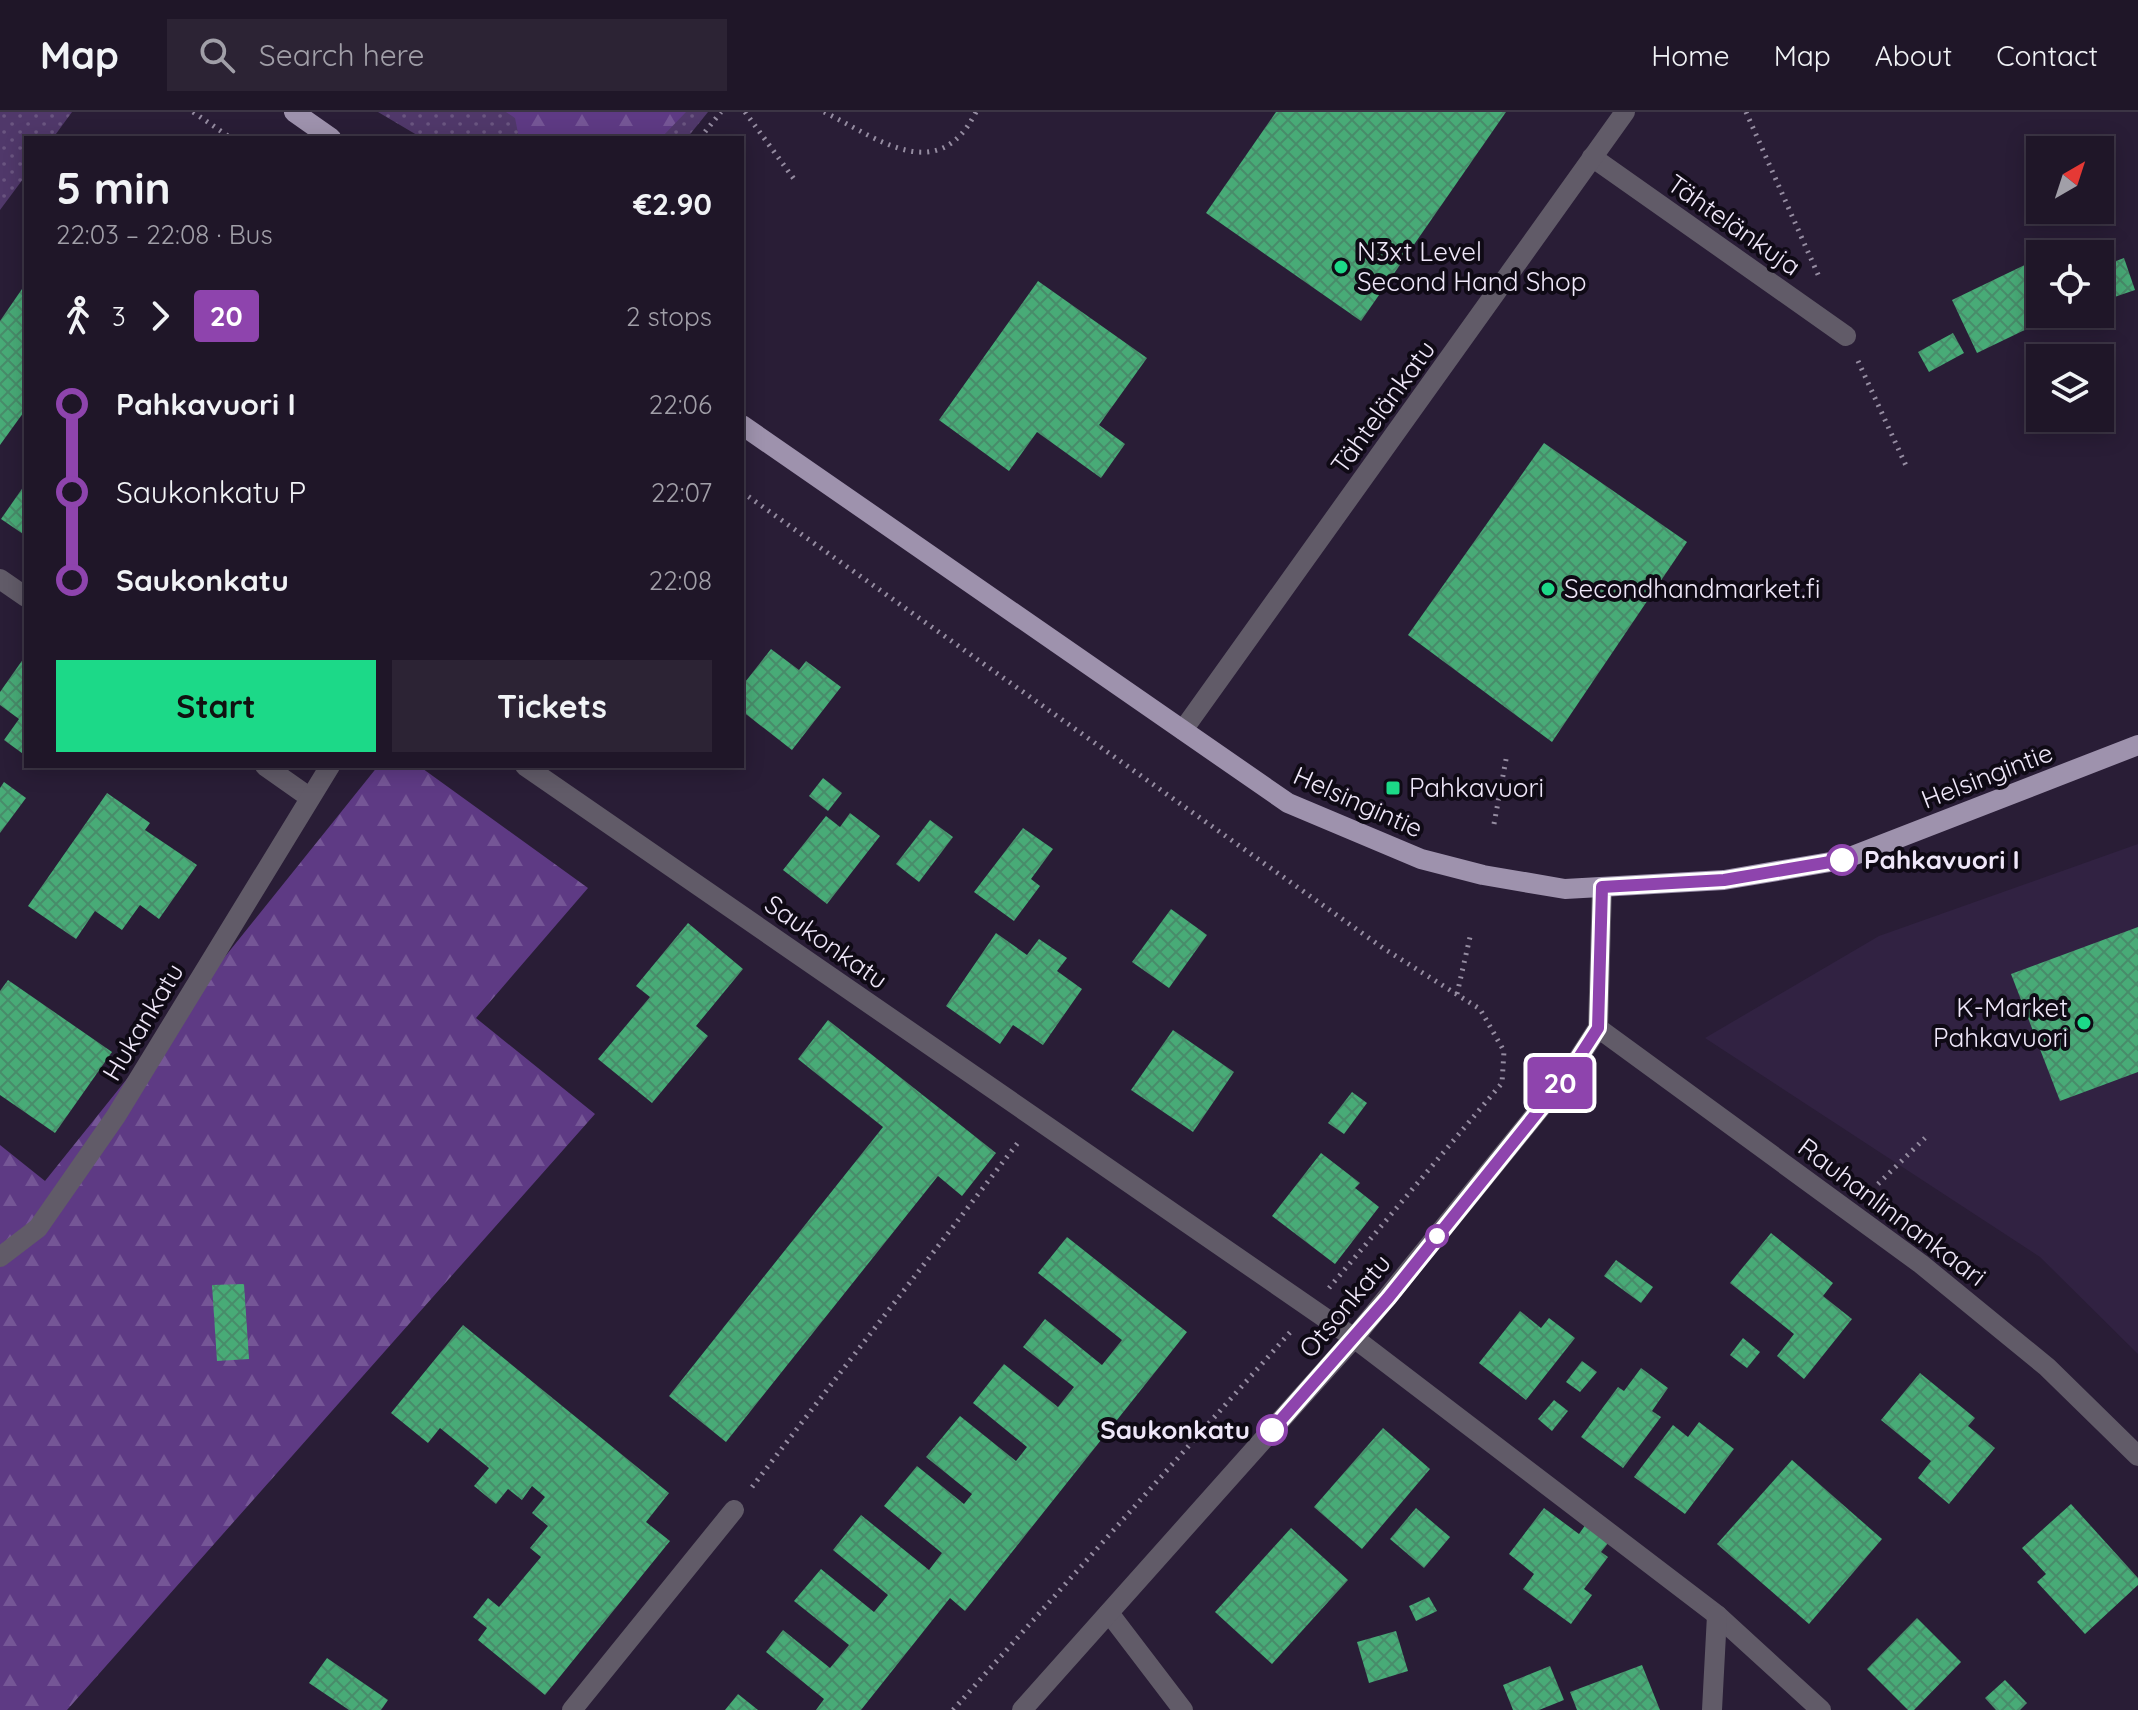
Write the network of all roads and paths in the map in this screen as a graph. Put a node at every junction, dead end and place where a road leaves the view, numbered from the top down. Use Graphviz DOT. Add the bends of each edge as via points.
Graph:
graph roads {
  1 [pos="193,112"];
  2 [pos="294,112"];
  3 [pos="721,112"];
  4 [pos="745,112"];
  5 [pos="824,112"];
  6 [pos="976,112"];
  7 [pos="1625,112"];
  8 [pos="228,136"];
  9 [pos="328,136"];
  10 [pos="702,136"];
  11 [pos="1592,157"];
  12 [pos="794,179"];
  13 [pos="1846,336"];
  14 [pos="744,426"];
  15 [pos="744,493"];
  16 [pos="0,579"];
  17 [pos="24,596"];
  18 [pos="1183,730"];
  19 [pos="2138,745"];
  20 [pos="1507,754"];
  21 [pos="268,768"];
  22 [pos="329,768"];
  23 [pos="528,768"];
  24 [pos="309,797"];
  25 [pos="1494,824"];
  26 [pos="1602,887"];
  27 [pos="1470,937"];
  28 [pos="1457,994"];
  29 [pos="1598,1028"];
  30 [pos="1036,1119"];
  31 [pos="1925,1138"];
  32 [pos="1878,1184"];
  33 [pos="0,1257"];
  34 [pos="1310,1310"];
  35 [pos="1354,1338"];
  36 [pos="2138,1456"];
  37 [pos="734,1510"];
  38 [pos="1109,1613"];
  39 [pos="1717,1615"];
  40 [pos="572,1710"];
  41 [pos="953,1710"];
  42 [pos="1022,1710"];
  43 [pos="1183,1710"];
  44 [pos="1712,1710"];
  45 [pos="1821,1710"];
  1 -- 8 [label="path"];
  2 -- 9 [label="main road"];
  3 -- 10 [label="path"];
  4 -- 12 [label="path"];
  5 -- 6 [label="path" via="898,148 921,153 941,151 957,140"];
  7 -- 11 [label="street, Tähtelänkatu"];
  11 -- 13 [label="street, Tähtelänkuja"];
  11 -- 18 [label="street, Tähtelänkatu"];
  14 -- 18 [label="main road, Helsingintie"];
  15 -- 28 [label="path" via="1383,948"];
  16 -- 17 [label="street"];
  18 -- 26 [label="main road, Helsingintie" via="1288,803 1421,859 1565,889"];
  19 -- 26 [label="main road, Helsingintie" via="1842,860 1724,880"];
  20 -- 25 [label="path"];
  21 -- 24 [label="street"];
  22 -- 24 [label="street, Hukankatu"];
  23 -- 30 [label="street, Saukonkatu"];
  24 -- 33 [label="street, Hukankatu" via="116,1116 38,1228"];
  26 -- 29 [label="street"];
  27 -- 28 [label="path"];
  28 -- 34 [label="path" via="1480,1009 1504,1051 1502,1083"];
  29 -- 35 [label="street, Otsonkatu" via="1569,1073"];
  29 -- 36 [label="street, Rauhanlinnankaari" via="1921,1264 2047,1367"];
  30 -- 34 [label="street, Saukonkatu"];
  30 -- 37 [label="path"];
  31 -- 32 [label="path"];
  34 -- 35 [label="street, Saukonkatu"];
  34 -- 41 [label="path"];
  35 -- 38 [label="street, Otsonkatu"];
  35 -- 39 [label="street, Saukonkatu"];
  37 -- 40 [label="street"];
  38 -- 42 [label="street, Otsonkatu"];
  38 -- 43 [label="street"];
  39 -- 44 [label="street"];
  39 -- 45 [label="street, Saukonkatu"];
}
